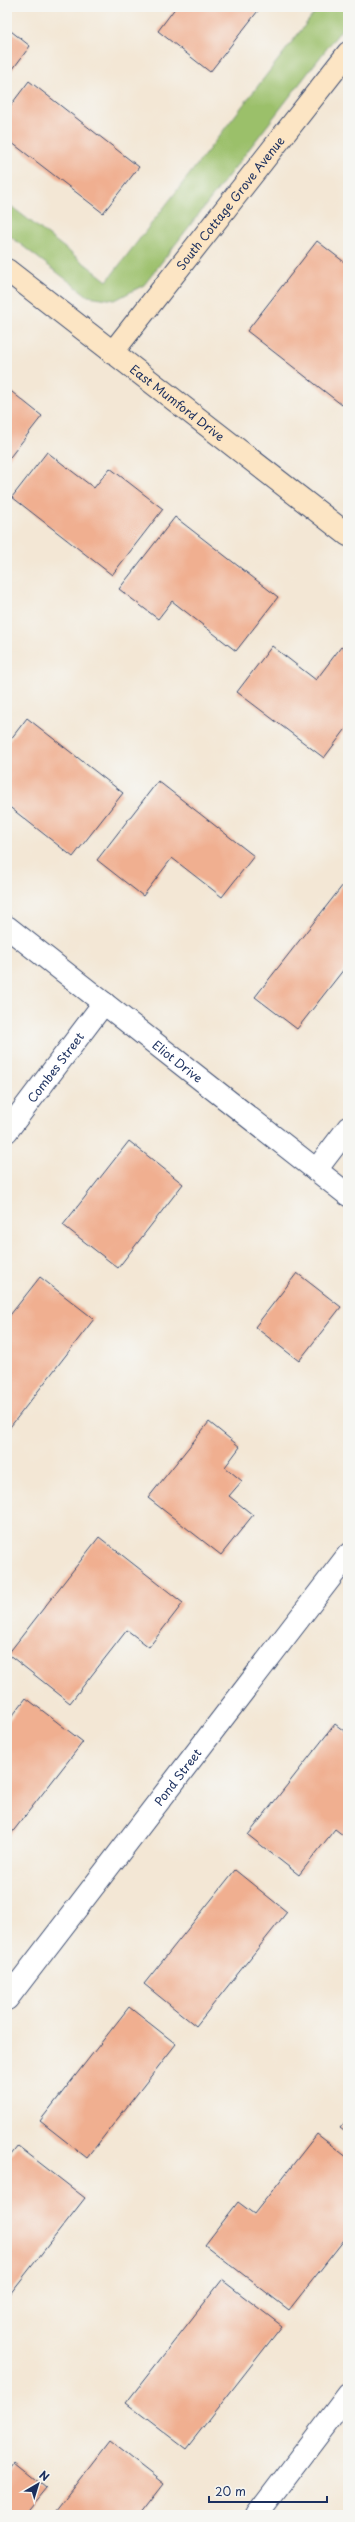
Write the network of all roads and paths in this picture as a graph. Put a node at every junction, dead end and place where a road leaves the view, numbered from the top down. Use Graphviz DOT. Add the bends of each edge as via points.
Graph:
graph roads {
  1 [pos="348,53"];
  2 [pos="7,270"];
  3 [pos="112,353"];
  4 [pos="348,535"];
  5 [pos="7,927"];
  6 [pos="104,1003"];
  7 [pos="348,1128"];
  8 [pos="7,1131"];
  9 [pos="316,1170"];
  10 [pos="348,1195"];
  11 [pos="348,1555"];
  12 [pos="7,1999"];
  13 [pos="348,2395"];
  14 [pos="257,2515"];
  1 -- 3 [label="street, South Cottage Grove Avenue"];
  2 -- 3 [label="street, East Mumford Drive"];
  3 -- 4 [label="street, East Mumford Drive"];
  5 -- 6 [label="street, Eliot Drive"];
  6 -- 8 [label="street, Combes Street"];
  6 -- 9 [label="street, Eliot Drive"];
  7 -- 9 [label="street"];
  9 -- 10 [label="street, Eliot Drive"];
  11 -- 12 [label="street, Pond Street"];
  13 -- 14 [label="street"];
}
